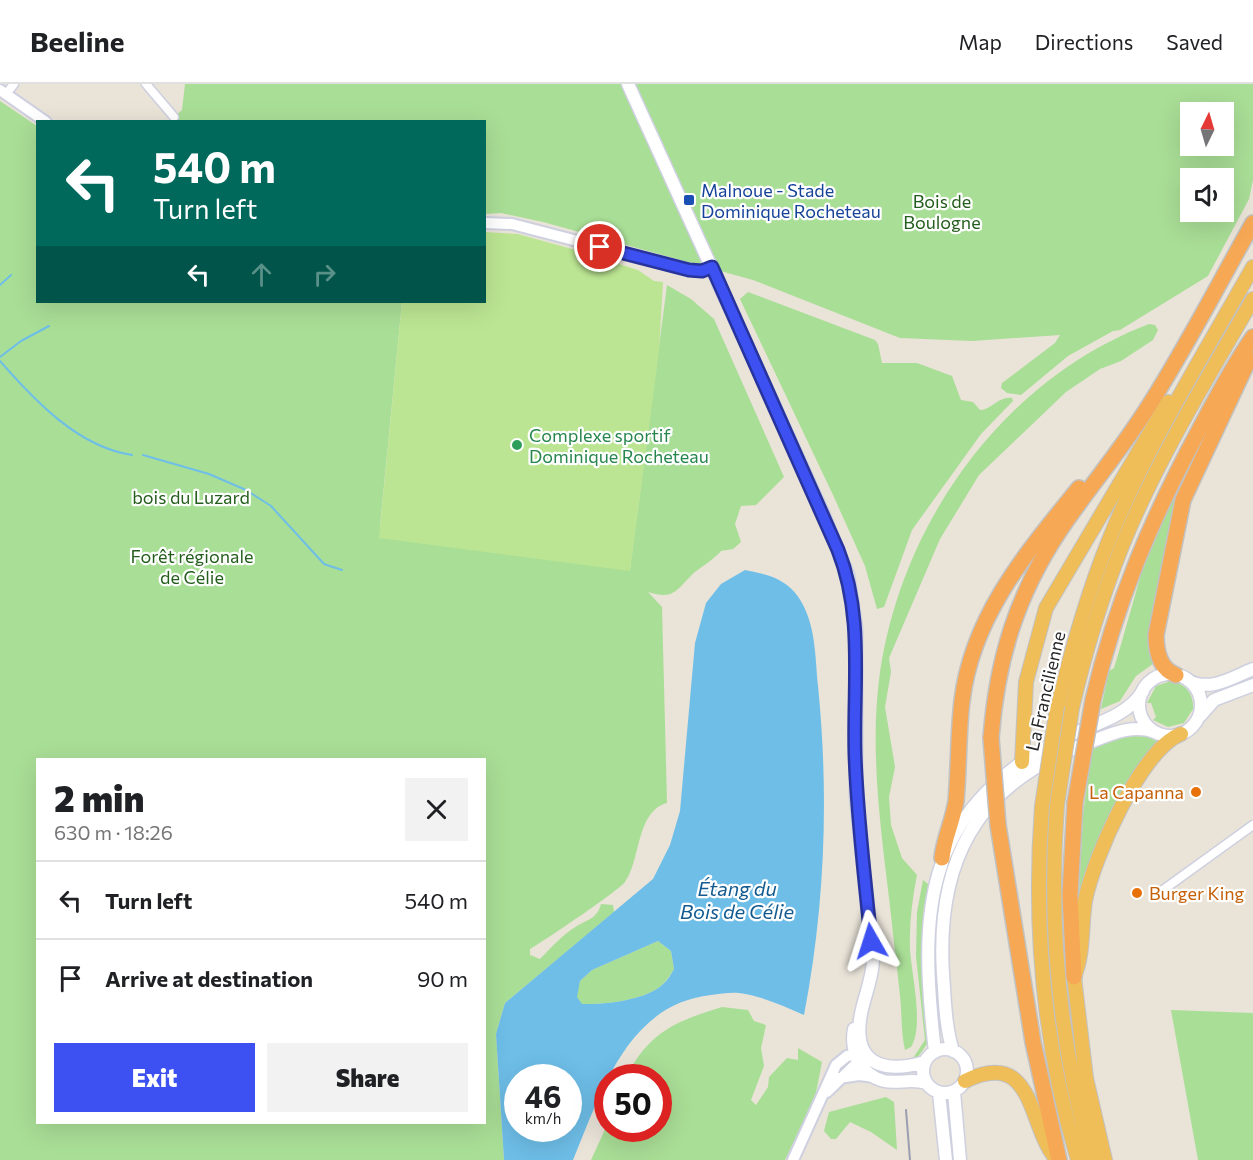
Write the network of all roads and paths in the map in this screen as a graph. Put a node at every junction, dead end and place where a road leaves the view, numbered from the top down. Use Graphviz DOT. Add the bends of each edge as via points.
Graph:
graph roads {
  1 [pos="14,84"];
  2 [pos="146,84"];
  3 [pos="628,84"];
  4 [pos="3,92"];
  5 [pos="174,117"];
  6 [pos="43,120"];
  7 [pos="1253,222"];
  8 [pos="486,223"];
  9 [pos="712,267"];
  10 [pos="1253,267"];
  11 [pos="1253,299"];
  12 [pos="1253,337"];
  13 [pos="1253,353"];
  14 [pos="1196,369"];
  15 [pos="1121,447"];
  16 [pos="1253,669"];
  17 [pos="1182,678"];
  18 [pos="1253,685"];
  19 [pos="1143,692"];
  20 [pos="1198,719"];
  21 [pos="1157,733"];
  22 [pos="1181,734"];
  23 [pos="1022,762"];
  24 [pos="1253,825"];
  25 [pos="942,858"];
  26 [pos="1164,890"];
  27 [pos="1074,977"];
  28 [pos="953,1051"];
  29 [pos="935,1052"];
  30 [pos="859,1056"];
  31 [pos="925,1062"];
  32 [pos="839,1078"];
  33 [pos="877,1078"];
  34 [pos="965,1081"];
  35 [pos="926,1083"];
  36 [pos="954,1092"];
  37 [pos="939,1093"];
  38 [pos="824,1094"];
  39 [pos="793,1160"];
  40 [pos="946,1160"];
  41 [pos="960,1160"];
  42 [pos="1058,1160"];
  43 [pos="1078,1160"];
  44 [pos="1092,1160"];
  45 [pos="1105,1160"];
  1 -- 4 [label="street"];
  2 -- 5 [label="street"];
  3 -- 9 [label="main road"];
  4 -- 6 [label="street"];
  7 -- 15 [label="highway" via="1155,396"];
  8 -- 9 [label="street" via="512,224 689,270"];
  9 -- 30 [label="main road" via="848,574 856,628 856,796 873,960 870,986 852,1038"];
  10 -- 14 [label="highway, La Francilienne"];
  11 -- 44 [label="highway, La Francilienne, bridge" via="1164,458 1127,535 1096,617 1072,708 1057,805 1053,895 1056,974 1070,1072"];
  12 -- 27 [label="highway, bridge" via="1154,516 1113,622 1093,700 1075,803 1070,895"];
  13 -- 17 [label="highway" via="1191,480 1177,524 1156,635 1163,665"];
  14 -- 23 [label="highway" via="1180,383 1046,608 1026,682"];
  14 -- 43 [label="highway, La Francilienne, bridge" via="1140,474 1083,612 1056,714 1042,806 1039,923 1044,1000 1055,1073"];
  15 -- 25 [label="highway" via="1105,454 1013,571 980,629 962,699 955,811"];
  15 -- 42 [label="highway, bridge" via="1059,532 1025,591 1002,653 995,689 991,738 998,825 1040,1080"];
  16 -- 17 [label="main road" via="1202,686"];
  17 -- 19 [label="main road" via="1157,678"];
  17 -- 20 [label="main road" via="1197,689 1201,701"];
  18 -- 20 [label="main road" via="1210,703"];
  19 -- 21 [label="main road" via="1142,716"];
  19 -- 23 [label="main road" via="1121,712 1058,740"];
  20 -- 22 [label="main road"];
  21 -- 22 [label="main road"];
  21 -- 28 [label="main road" via="1134,728 1058,754 1006,789 973,828 950,874 942,922 946,1012"];
  22 -- 27 [label="highway" via="1165,742 1152,758 1101,848 1086,899 1080,963"];
  23 -- 25 [label="main road" via="977,802"];
  24 -- 26 [label="street"];
  25 -- 29 [label="main road" via="932,893 927,939"];
  27 -- 45 [label="highway" via="1086,1078"];
  28 -- 29 [label="main road"];
  28 -- 34 [label="main road" via="965,1062"];
  29 -- 31 [label="main road"];
  30 -- 31 [label="main road" via="892,1068"];
  30 -- 32 [label="street"];
  30 -- 33 [label="main road"];
  30 -- 38 [label="street" via="836,1065"];
  31 -- 35 [label="main road"];
  32 -- 33 [label="street"];
  32 -- 38 [label="street"];
  33 -- 35 [label="main road"];
  34 -- 36 [label="main road"];
  34 -- 42 [label="highway" via="994,1072 1019,1084 1032,1104 1050,1151"];
  35 -- 37 [label="main road"];
  36 -- 37 [label="main road"];
  36 -- 41 [label="main road"];
  37 -- 40 [label="main road"];
  38 -- 39 [label="street"];
}
